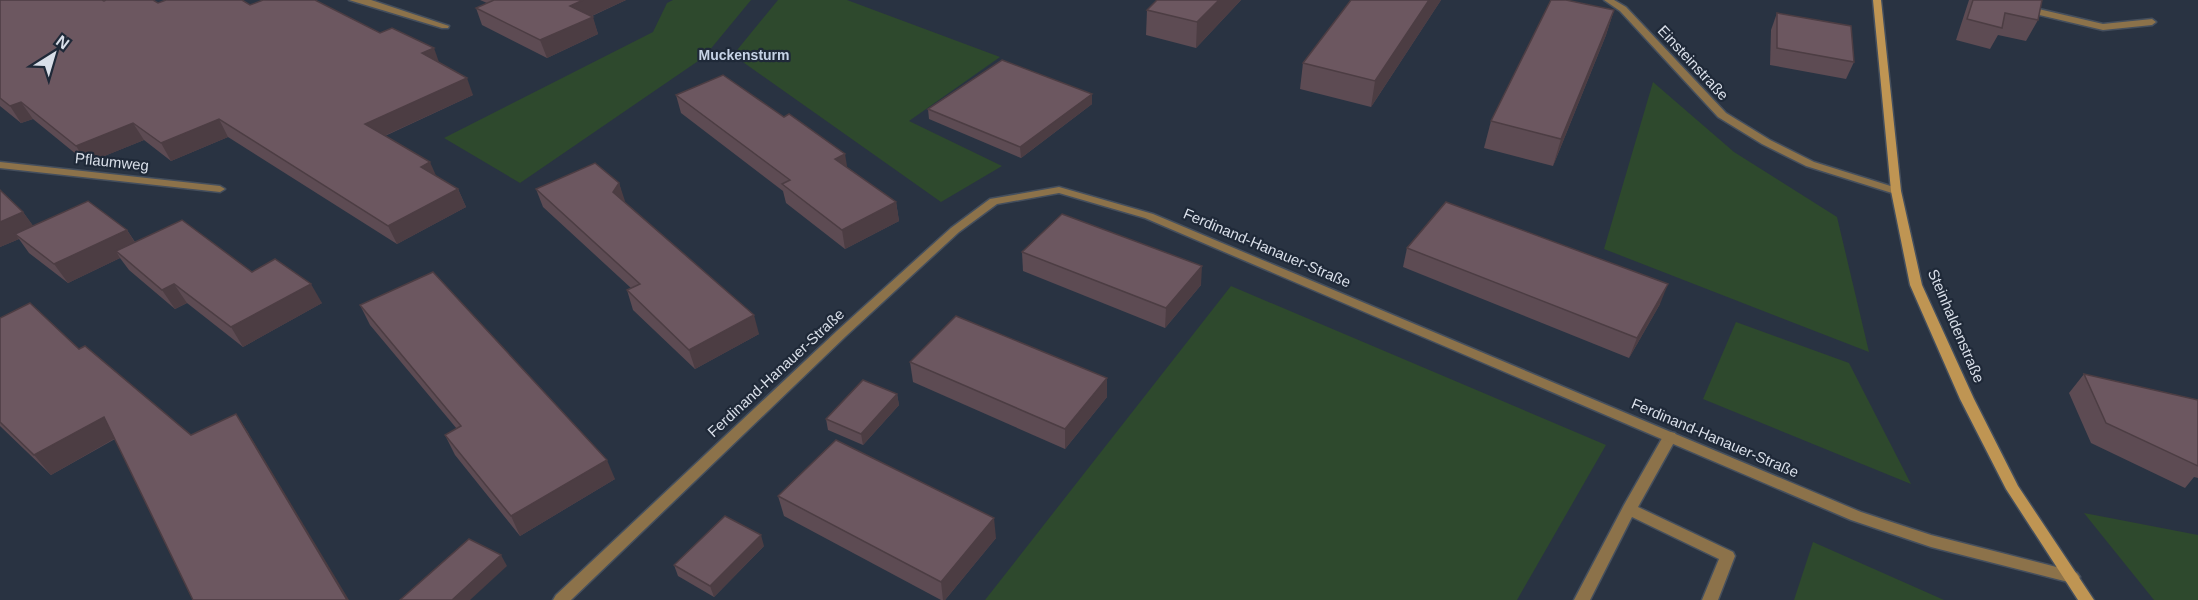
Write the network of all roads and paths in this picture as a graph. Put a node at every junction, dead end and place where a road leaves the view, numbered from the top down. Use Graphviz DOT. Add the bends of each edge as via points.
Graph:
graph roads {
  1 [pos="353,0"];
  2 [pos="1608,0"];
  3 [pos="1877,0"];
  4 [pos="2013,5"];
  5 [pos="2152,22"];
  6 [pos="445,26"];
  7 [pos="0,165"];
  8 [pos="220,189"];
  9 [pos="1896,191"];
  10 [pos="1670,438"];
  11 [pos="1629,509"];
  12 [pos="2072,577"];
  13 [pos="561,600"];
  14 [pos="1582,600"];
  15 [pos="1710,600"];
  16 [pos="2086,600"];
  1 -- 6 [label="street"];
  2 -- 9 [label="street, Einsteinstraße" via="1623,9 1722,115 1810,164"];
  3 -- 9 [label="street, Steinhaldenstraße"];
  4 -- 5 [label="street" via="2103,27"];
  7 -- 8 [label="street, Pflaumweg"];
  9 -- 12 [label="street, Steinhaldenstraße" via="1916,285 1967,399 2013,489"];
  10 -- 11 [label="street"];
  10 -- 12 [label="street, Ferdinand-Hanauer-Straße" via="1856,516 1931,541"];
  10 -- 13 [label="street, Ferdinand-Hanauer-Straße" via="1149,216 1059,190 994,201 955,230"];
  11 -- 14 [label="street"];
  11 -- 15 [label="street" via="1728,556"];
  12 -- 16 [label="street, Steinhaldenstraße"];
}
